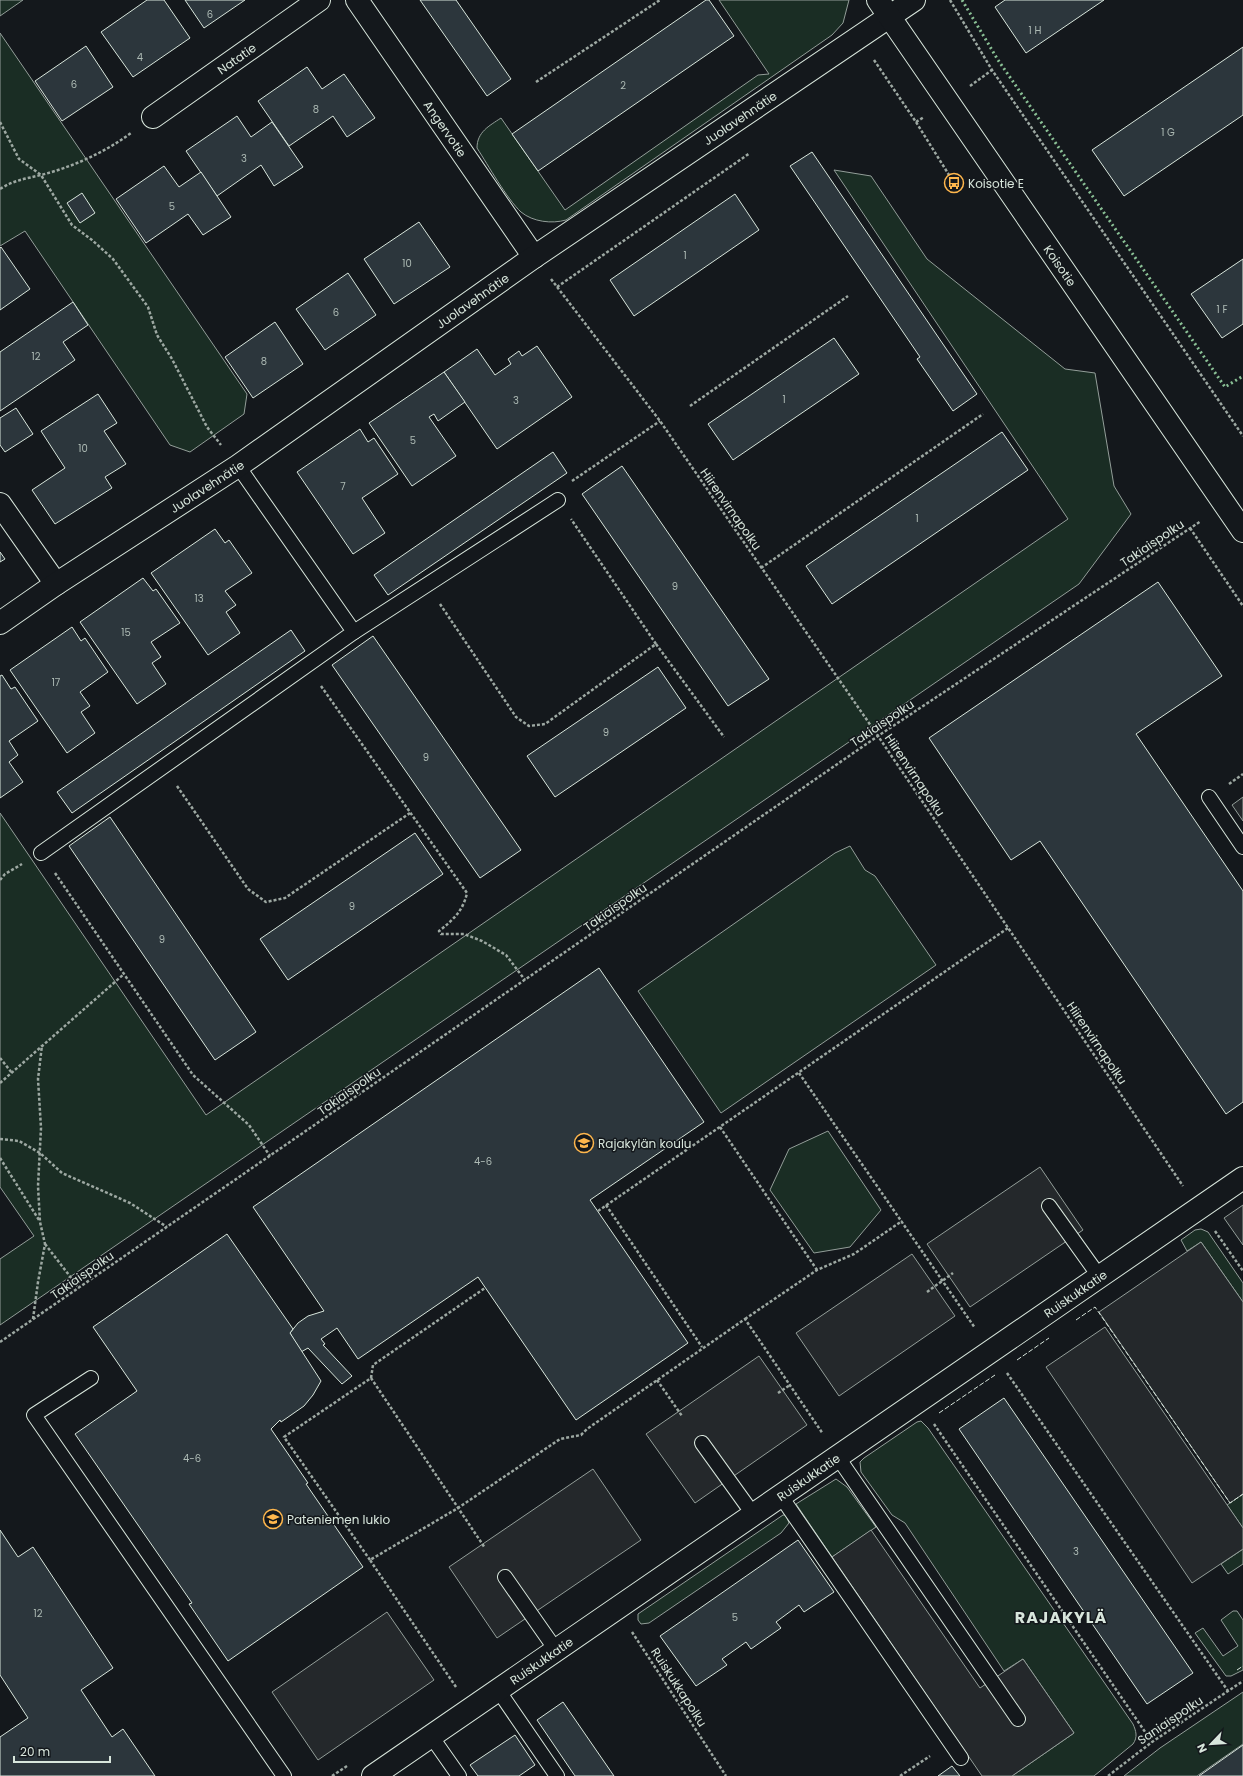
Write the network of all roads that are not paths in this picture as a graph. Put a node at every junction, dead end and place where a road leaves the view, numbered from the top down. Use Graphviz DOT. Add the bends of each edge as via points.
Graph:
graph roads {
  1 [pos="319,0"];
  2 [pos="357,0"];
  3 [pos="914,0"];
  4 [pos="884,8"];
  5 [pos="153,117"];
  6 [pos="534,257"];
  7 [pos="238,466"];
  8 [pos="558,500"];
  9 [pos="0,504"];
  10 [pos="1243,531"];
  11 [pos="56,584"];
  12 [pos="0,623"];
  13 [pos="354,632"];
  14 [pos="1209,797"];
  15 [pos="1243,847"];
  16 [pos="41,853"];
  17 [pos="1243,1178"];
  18 [pos="1049,1206"];
  19 [pos="1099,1276"];
  20 [pos="91,1378"];
  21 [pos="702,1443"];
  22 [pos="837,1456"];
  23 [pos="780,1495"];
  24 [pos="753,1514"];
  25 [pos="505,1578"];
  26 [pos="556,1650"];
  27 [pos="498,1690"];
  28 [pos="1018,1719"];
  29 [pos="431,1736"];
  30 [pos="961,1758"];
  31 [pos="386,1773"];
  32 [pos="284,1776"];
  33 [pos="459,1776"];
  34 [pos="557,1776"];
  1 -- 5 [label="street, Natatie"];
  2 -- 6 [label="street, Angervotie"];
  3 -- 4 [label="street, Juolavehnätie"];
  4 -- 6 [label="street, Juolavehnätie" via="859,38"];
  4 -- 10 [label="street, Koisotie"];
  6 -- 7 [label="street, Juolavehnätie"];
  7 -- 11 [label="street, Juolavehnätie"];
  7 -- 13 [label="lane"];
  8 -- 13 [label="lane"];
  9 -- 11 [label="street"];
  11 -- 12 [label="street, Juolavehnätie"];
  13 -- 16 [label="lane"];
  14 -- 15 [label="lane"];
  17 -- 19 [label="street, Ruiskukkatie"];
  18 -- 19 [label="lane"];
  19 -- 22 [label="street, Ruiskukkatie"];
  20 -- 32 [label="lane" via="34,1415"];
  21 -- 24 [label="lane"];
  22 -- 23 [label="street, Ruiskukkatie"];
  22 -- 28 [label="lane"];
  23 -- 24 [label="street, Ruiskukkatie"];
  23 -- 30 [label="lane"];
  24 -- 26 [label="street, Ruiskukkatie"];
  25 -- 26 [label="lane"];
  26 -- 27 [label="street, Ruiskukkatie"];
  27 -- 29 [label="street, Ruiskukkatie"];
  27 -- 34 [label="lane"];
  29 -- 31 [label="street, Ruiskukkatie"];
  29 -- 33 [label="lane"];
}
